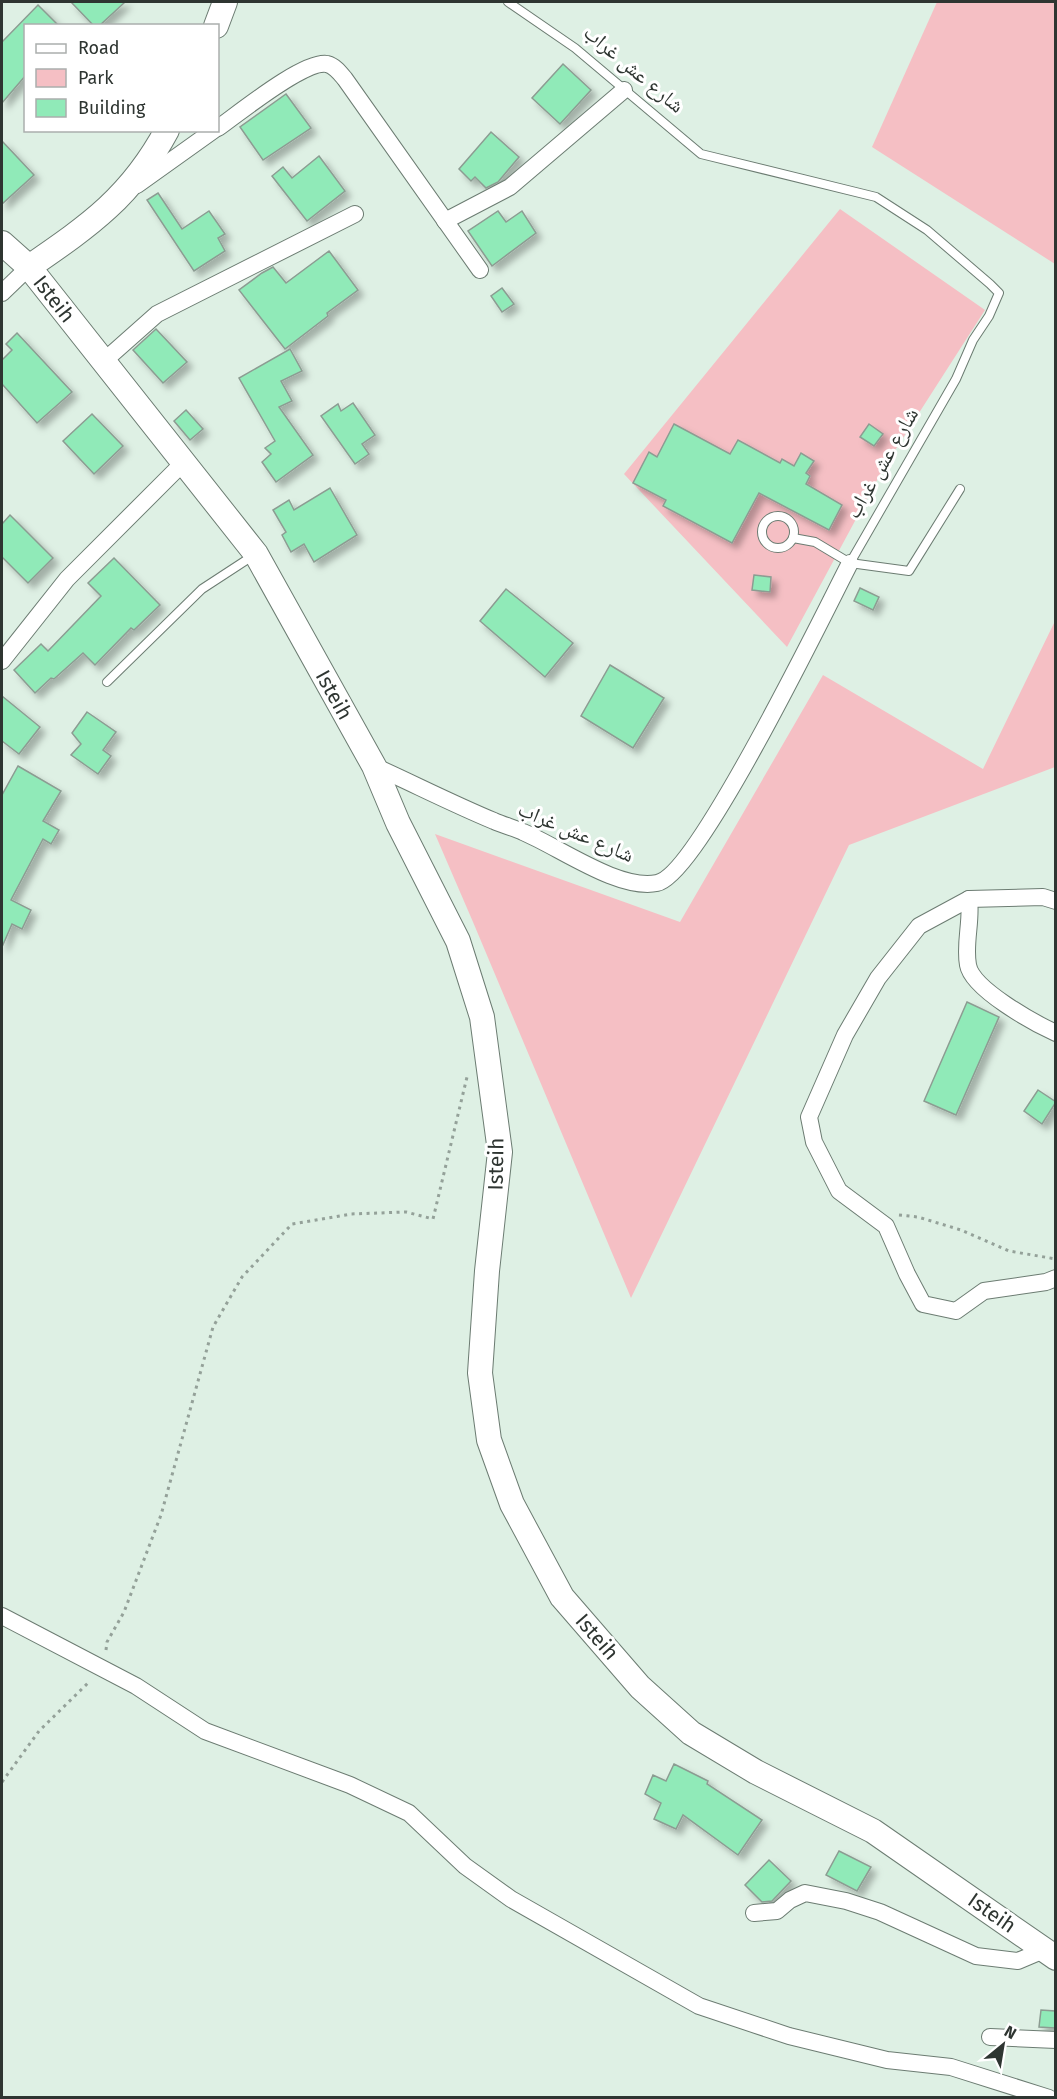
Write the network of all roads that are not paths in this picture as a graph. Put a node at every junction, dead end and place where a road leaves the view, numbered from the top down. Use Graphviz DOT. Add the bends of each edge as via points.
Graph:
graph roads {
  1 [pos="225,2"];
  2 [pos="508,2"];
  3 [pos="217,24"];
  4 [pos="624,90"];
  5 [pos="219,127"];
  6 [pos="166,132"];
  7 [pos="212,132"];
  8 [pos="124,194"];
  9 [pos="355,214"];
  10 [pos="445,221"];
  11 [pos="2,243"];
  12 [pos="29,267"];
  13 [pos="480,270"];
  14 [pos="2,293"];
  15 [pos="104,361"];
  16 [pos="184,462"];
  17 [pos="960,489"];
  18 [pos="793,538"];
  19 [pos="256,554"];
  20 [pos="850,563"];
  21 [pos="2,661"];
  22 [pos="107,682"];
  23 [pos="374,766"];
  24 [pos="969,899"];
  25 [pos="1056,901"];
  26 [pos="1056,1032"];
  27 [pos="1056,1278"];
  28 [pos="2,1616"];
  29 [pos="754,1913"];
  30 [pos="1050,1954"];
  31 [pos="990,2037"];
  32 [pos="1056,2040"];
  33 [pos="1049,2097"];
  1 -- 3 [label="street"];
  2 -- 4 [label="lane, شارع عش غراب" via="575,48"];
  4 -- 10 [label="street" via="510,187"];
  4 -- 20 [label="lane, شارع عش غراب" via="701,154 876,198 927,230 999,294 956,379"];
  5 -- 10 [label="street" via="292,76 327,64 345,78"];
  6 -- 8 [label="street" via="153,157"];
  7 -- 8 [label="street"];
  8 -- 12 [label="street" via="87,227"];
  9 -- 15 [label="street" via="157,314"];
  10 -- 13 [label="street"];
  11 -- 12 [label="street, Isteih"];
  12 -- 14 [label="street"];
  12 -- 15 [label="street, Isteih"];
  15 -- 16 [label="street, Isteih"];
  16 -- 19 [label="street, Isteih"];
  16 -- 21 [label="street" via="68,579"];
  17 -- 20 [label="lane" via="909,571"];
  18 -- 20 [label="lane" via="815,542"];
  19 -- 22 [label="lane" via="202,589"];
  19 -- 23 [label="street, Isteih"];
  20 -- 23 [label="street, شارع عش غراب" via="774,714 703,834 678,870 659,883 617,879"];
  23 -- 30 [label="street, Isteih" via="398,823 458,941 482,1017 500,1152 480,1373 489,1440 512,1504 562,1597 640,1687 691,1733 756,1772 873,1831"];
  24 -- 25 [label="street" via="1043,897"];
  24 -- 26 [label="street" via="968,967 978,983 1022,1015"];
  24 -- 27 [label="street" via="919,926 878,978 845,1035 809,1117 814,1142 839,1191 886,1226 923,1304 956,1311 984,1291"];
  28 -- 33 [label="street" via="136,1686 205,1731 350,1785 409,1813 465,1866 511,1899 699,2006 789,2037 888,2060 951,2067"];
  29 -- 30 [label="street" via="777,1911 805,1893 880,1912 976,1956 1018,1961"];
  31 -- 32 [label="street"];
}
